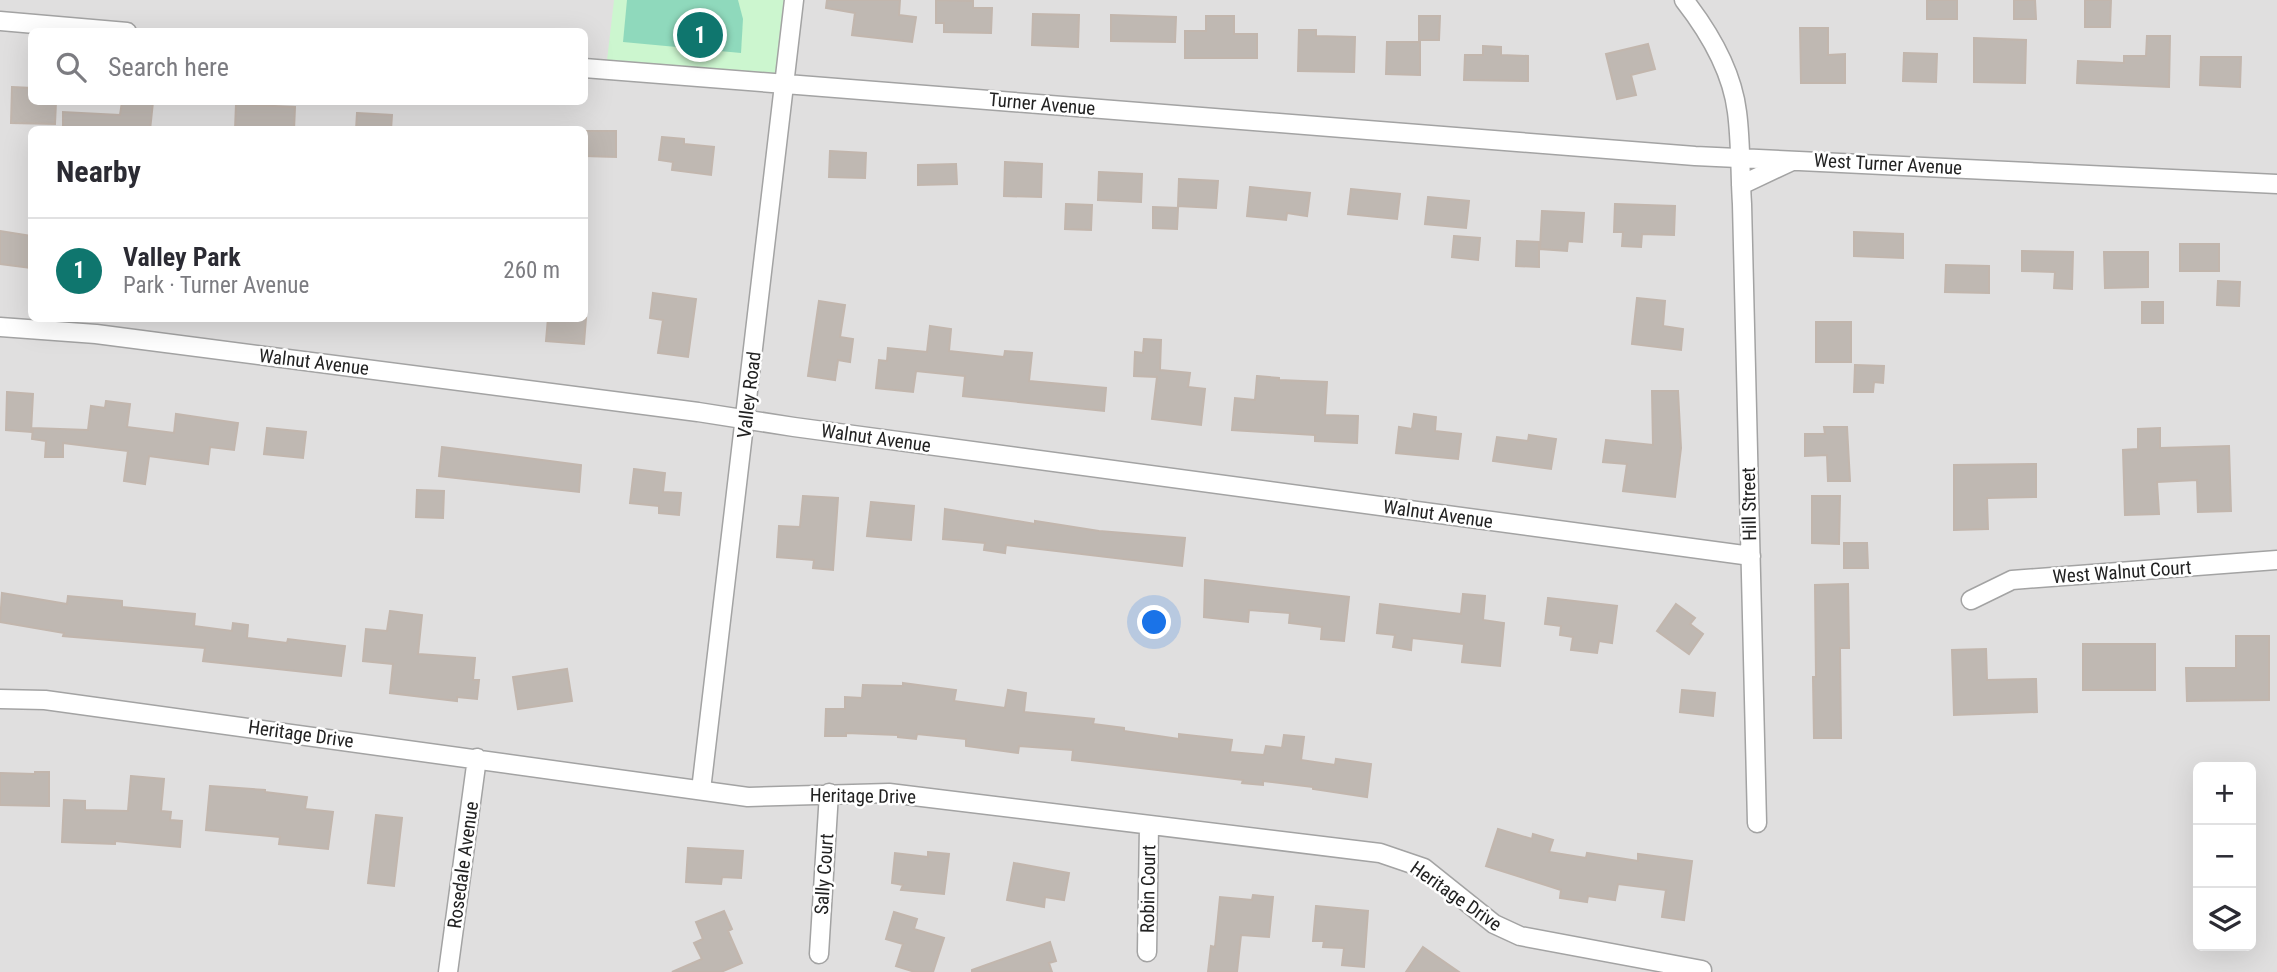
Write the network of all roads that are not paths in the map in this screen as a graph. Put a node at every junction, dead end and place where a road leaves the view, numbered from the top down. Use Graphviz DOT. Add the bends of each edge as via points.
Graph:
graph roads {
  1 [pos="794,0"];
  2 [pos="1684,0"];
  3 [pos="0,21"];
  4 [pos="81,28"];
  5 [pos="588,68"];
  6 [pos="785,84"];
  7 [pos="1500,140"];
  8 [pos="1739,157"];
  9 [pos="1796,160"];
  10 [pos="2277,184"];
  11 [pos="1741,185"];
  12 [pos="0,327"];
  13 [pos="746,419"];
  14 [pos="1751,556"];
  15 [pos="2277,560"];
  16 [pos="1971,600"];
  17 [pos="0,699"];
  18 [pos="477,758"];
  19 [pos="701,790"];
  20 [pos="829,793"];
  21 [pos="1756,822"];
  22 [pos="1149,826"];
  23 [pos="1147,952"];
  24 [pos="819,954"];
  25 [pos="1702,970"];
  26 [pos="448,972"];
  1 -- 6 [label="street, Valley Road"];
  2 -- 8 [label="street, Hill Street" via="1702,23 1726,72 1737,112"];
  3 -- 4 [label="street"];
  5 -- 6 [label="street, Turner Avenue"];
  6 -- 7 [label="street, Turner Avenue"];
  6 -- 13 [label="street, Valley Road"];
  7 -- 8 [label="street, West Turner Avenue"];
  8 -- 9 [label="street, West Turner Avenue"];
  8 -- 11 [label="street, Hill Street"];
  9 -- 10 [label="street, West Turner Avenue"];
  9 -- 11 [label="street"];
  11 -- 14 [label="street, Hill Street"];
  12 -- 13 [label="street, Walnut Avenue" via="96,334"];
  13 -- 14 [label="street, Walnut Avenue"];
  13 -- 19 [label="street, Valley Road"];
  14 -- 21 [label="street, Hill Street"];
  15 -- 16 [label="street, West Walnut Court" via="2012,579"];
  17 -- 18 [label="street, Heritage Drive" via="45,700"];
  18 -- 19 [label="street, Heritage Drive"];
  18 -- 26 [label="street, Rosedale Avenue"];
  19 -- 20 [label="street, Heritage Drive" via="748,797"];
  20 -- 22 [label="street, Heritage Drive" via="889,793"];
  20 -- 24 [label="street, Sally Court"];
  22 -- 23 [label="street, Robin Court"];
  22 -- 25 [label="street, Heritage Drive" via="1393,856 1424,868 1494,924 1520,936"];
}
